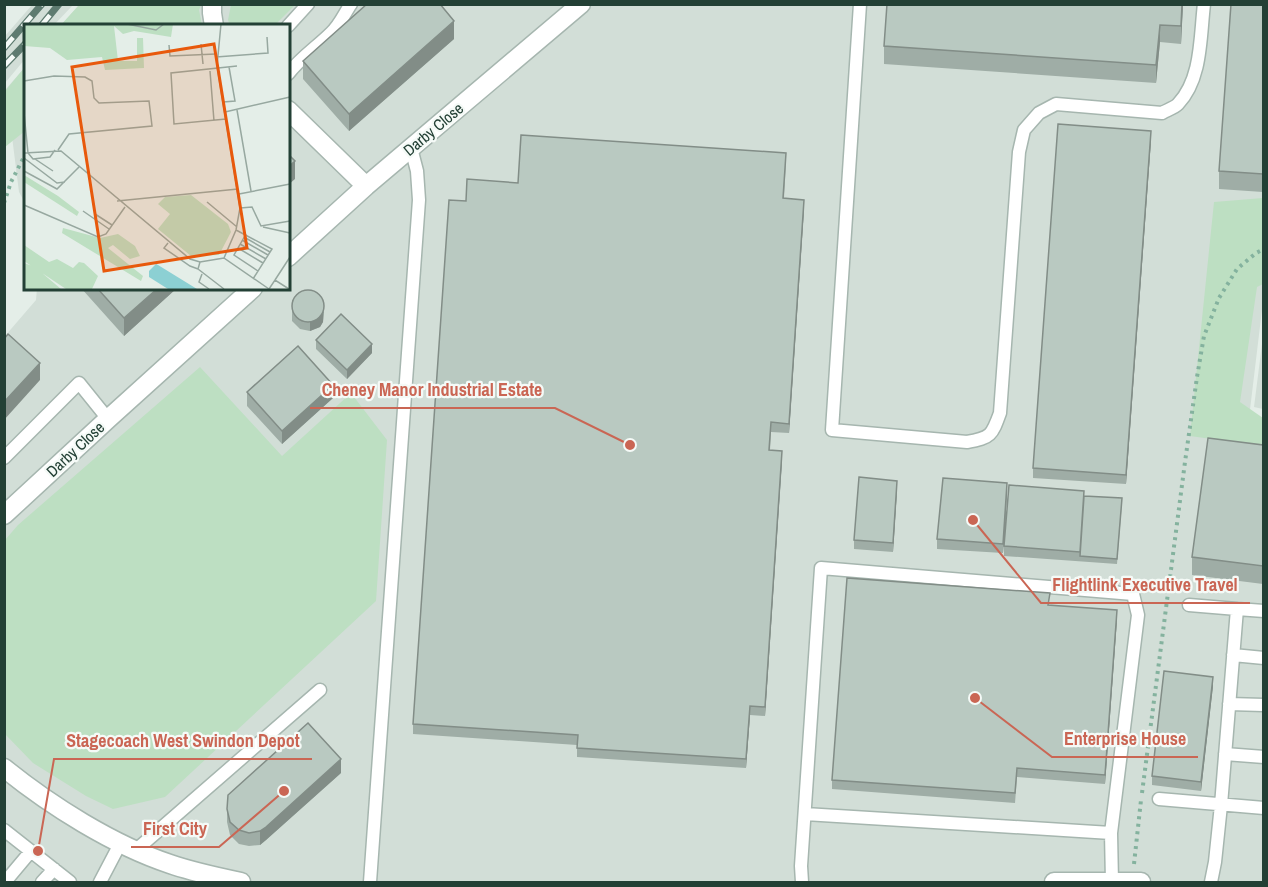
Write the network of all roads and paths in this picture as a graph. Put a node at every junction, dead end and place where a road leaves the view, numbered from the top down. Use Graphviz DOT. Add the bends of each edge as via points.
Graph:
graph roads {
  1 [pos="212,4"];
  2 [pos="308,4"];
  3 [pos="351,4"];
  4 [pos="581,4"];
  5 [pos="860,4"];
  6 [pos="1204,4"];
  7 [pos="214,24"];
  8 [pos="290,24"];
  9 [pos="290,71"];
  10 [pos="290,112"];
  11 [pos="411,148"];
  12 [pos="24,157"];
  13 [pos="366,186"];
  14 [pos="4,203"];
  15 [pos="1263,249"];
  16 [pos="290,255"];
  17 [pos="252,290"];
  18 [pos="108,418"];
  19 [pos="4,458"];
  20 [pos="4,515"];
  21 [pos="1189,605"];
  22 [pos="1237,609"];
  23 [pos="1263,611"];
  24 [pos="1233,655"];
  25 [pos="1263,658"];
  26 [pos="320,690"];
  27 [pos="1229,704"];
  28 [pos="1263,705"];
  29 [pos="1225,754"];
  30 [pos="1263,757"];
  31 [pos="4,768"];
  32 [pos="1160,799"];
  33 [pos="1221,805"];
  34 [pos="1263,808"];
  35 [pos="805,814"];
  36 [pos="6,833"];
  37 [pos="1111,833"];
  38 [pos="128,846"];
  39 [pos="31,851"];
  40 [pos="54,869"];
  41 [pos="5,882"];
  42 [pos="42,882"];
  43 [pos="70,882"];
  44 [pos="100,882"];
  45 [pos="241,882"];
  46 [pos="370,882"];
  47 [pos="802,882"];
  48 [pos="1054,882"];
  49 [pos="1112,882"];
  50 [pos="1132,882"];
  51 [pos="1140,882"];
  52 [pos="1210,882"];
  1 -- 7 [label="street"];
  2 -- 8 [label="lane"];
  3 -- 9 [label="lane" via="339,25"];
  4 -- 11 [label="street, Darby Close"];
  5 -- 6 [label="lane" via="831,430 967,442 984,439 994,430 1000,413 1019,152 1024,130 1039,113 1056,104 1162,113 1177,105 1190,90 1197,70"];
  10 -- 13 [label="street"];
  11 -- 13 [label="street, Darby Close"];
  11 -- 46 [label="lane" via="419,200"];
  12 -- 14 [label="path"];
  13 -- 16 [label="street, Darby Close"];
  15 -- 50 [label="path" via="1237,269 1219,298 1204,336 1151,714"];
  17 -- 18 [label="street, Darby Close"];
  18 -- 19 [label="lane" via="79,383"];
  18 -- 20 [label="street, Darby Close"];
  21 -- 22 [label="lane"];
  22 -- 23 [label="lane"];
  22 -- 24 [label="lane"];
  24 -- 25 [label="lane"];
  24 -- 27 [label="lane"];
  26 -- 38 [label="lane"];
  27 -- 28 [label="lane"];
  27 -- 29 [label="lane"];
  29 -- 30 [label="lane"];
  29 -- 33 [label="lane"];
  31 -- 38 [label="street" via="70,814"];
  32 -- 33 [label="lane"];
  33 -- 34 [label="lane"];
  33 -- 52 [label="lane"];
  35 -- 37 [label="lane"];
  35 -- 37 [label="lane" via="820,568 1134,594 1138,615"];
  35 -- 47 [label="lane"];
  36 -- 39 [label="lane"];
  37 -- 49 [label="lane"];
  38 -- 44 [label="lane"];
  38 -- 45 [label="street" via="186,869"];
  39 -- 40 [label="lane"];
  39 -- 41 [label="lane"];
  40 -- 42 [label="lane"];
  40 -- 43 [label="lane"];
  48 -- 49 [label="street"];
  49 -- 50 [label="street"];
  50 -- 51 [label="street"];
}
